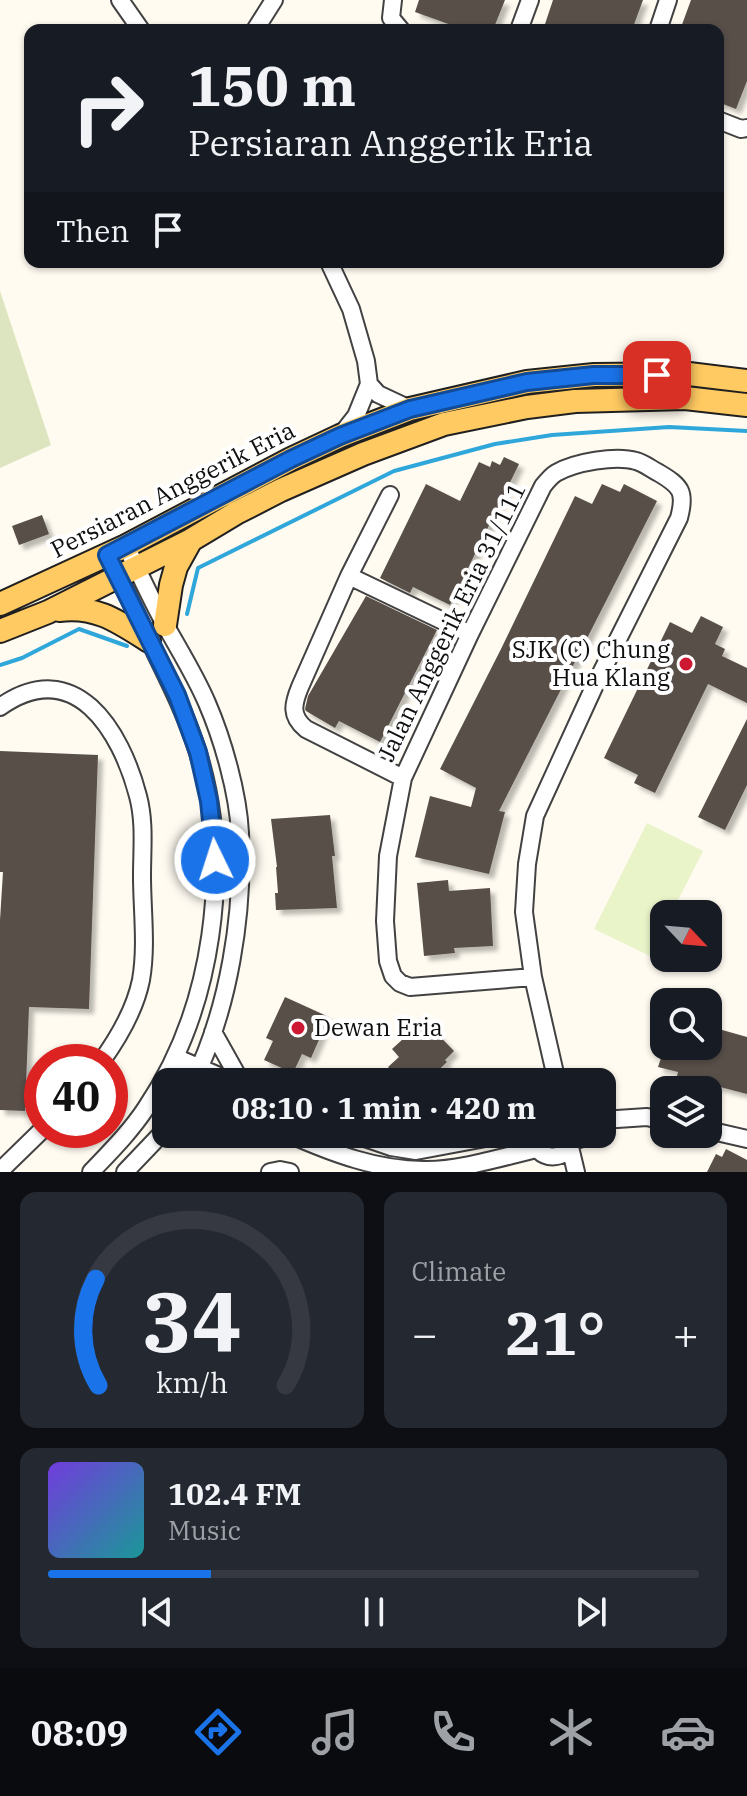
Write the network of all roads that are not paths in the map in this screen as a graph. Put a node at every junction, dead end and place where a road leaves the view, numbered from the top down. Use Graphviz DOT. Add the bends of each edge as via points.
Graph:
graph roads {
  1 [pos="120,0"];
  2 [pos="274,0"];
  3 [pos="393,0"];
  4 [pos="530,0"];
  5 [pos="668,0"];
  6 [pos="136,24"];
  7 [pos="259,24"];
  8 [pos="396,24"];
  9 [pos="521,24"];
  10 [pos="660,24"];
  11 [pos="724,122"];
  12 [pos="747,128"];
  13 [pos="332,268"];
  14 [pos="747,381"];
  15 [pos="369,384"];
  16 [pos="747,405"];
  17 [pos="410,409"];
  18 [pos="340,436"];
  19 [pos="390,495"];
  20 [pos="191,540"];
  21 [pos="122,561"];
  22 [pos="349,576"];
  23 [pos="0,604"];
  24 [pos="48,612"];
  25 [pos="0,631"];
  26 [pos="157,633"];
  27 [pos="470,634"];
  28 [pos="1,706"];
  29 [pos="403,778"];
  30 [pos="533,977"];
  31 [pos="213,1032"];
  32 [pos="114,1044"];
  33 [pos="175,1057"];
  34 [pos="174,1068"];
  35 [pos="188,1068"];
  36 [pos="200,1068"];
  37 [pos="233,1068"];
  38 [pos="554,1068"];
  39 [pos="152,1102"];
  40 [pos="650,1119"];
  41 [pos="616,1120"];
  42 [pos="650,1120"];
  43 [pos="616,1129"];
  44 [pos="722,1133"];
  45 [pos="747,1139"];
  46 [pos="152,1144"];
  47 [pos="24,1147"];
  48 [pos="323,1148"];
  49 [pos="397,1148"];
  50 [pos="432,1148"];
  51 [pos="515,1148"];
  52 [pos="538,1148"];
  53 [pos="566,1148"];
  54 [pos="573,1148"];
  55 [pos="1,1169"];
  56 [pos="91,1172"];
  57 [pos="125,1172"];
  58 [pos="270,1172"];
  59 [pos="290,1172"];
  60 [pos="576,1172"];
  1 -- 6 [label="street"];
  2 -- 7 [label="street"];
  3 -- 8 [label="street"];
  4 -- 9 [label="street"];
  5 -- 10 [label="street"];
  11 -- 12 [label="street"];
  13 -- 15 [label="street" via="351,309"];
  14 -- 17 [label="main road, Persiaran Anggerik Eria" via="689,374 594,375 527,382"];
  15 -- 17 [label="street"];
  15 -- 18 [label="street" via="356,416"];
  16 -- 20 [label="main road, Persiaran Anggerik Eria" via="685,398 575,401 444,424 281,490"];
  17 -- 18 [label="main road, Persiaran Anggerik Eria"];
  18 -- 21 [label="main road, Persiaran Anggerik Eria" via="291,459"];
  19 -- 22 [label="street"];
  20 -- 21 [label="main road, Persiaran Anggerik Eria"];
  20 -- 26 [label="main road" via="176,567"];
  21 -- 23 [label="main road, Persiaran Anggerik Eria"];
  21 -- 24 [label="main road, Persiaran Anggerik Eria"];
  21 -- 26 [label="street"];
  22 -- 27 [label="street"];
  22 -- 29 [label="street" via="294,702 294,714 306,729"];
  24 -- 25 [label="main road, Persiaran Anggerik Eria"];
  24 -- 26 [label="main road" via="76,607"];
  26 -- 31 [label="street" via="208,704 223,747 240,831 236,924 228,982"];
  26 -- 33 [label="street" via="198,752 213,834 215,885 206,958 196,1005"];
  27 -- 29 [label="street, Jalan Anggerik Eria 31/111"];
  27 -- 30 [label="street, Jalan Anggerik Eria 31/111" via="543,486 555,474 624,458 676,483 683,503 679,518 535,816 524,912"];
  28 -- 32 [label="street" via="36,690 63,690 81,699 107,725 126,757 143,826 144,933 141,982"];
  29 -- 30 [label="street, Jalan Anggerik Eria 31/111" via="388,856 385,921 393,976 410,987"];
  30 -- 38 [label="street"];
  31 -- 36 [label="street"];
  31 -- 37 [label="street"];
  33 -- 34 [label="street"];
  33 -- 35 [label="street"];
  39 -- 56 [label="street"];
  40 -- 41 [label="street"];
  42 -- 43 [label="street"];
  44 -- 45 [label="street"];
  46 -- 57 [label="street"];
  47 -- 55 [label="street"];
  48 -- 51 [label="street" via="398,1169 428,1170"];
  49 -- 50 [label="street"];
  52 -- 53 [label="street" via="554,1157"];
  54 -- 60 [label="street"];
  58 -- 59 [label="street"];
}
